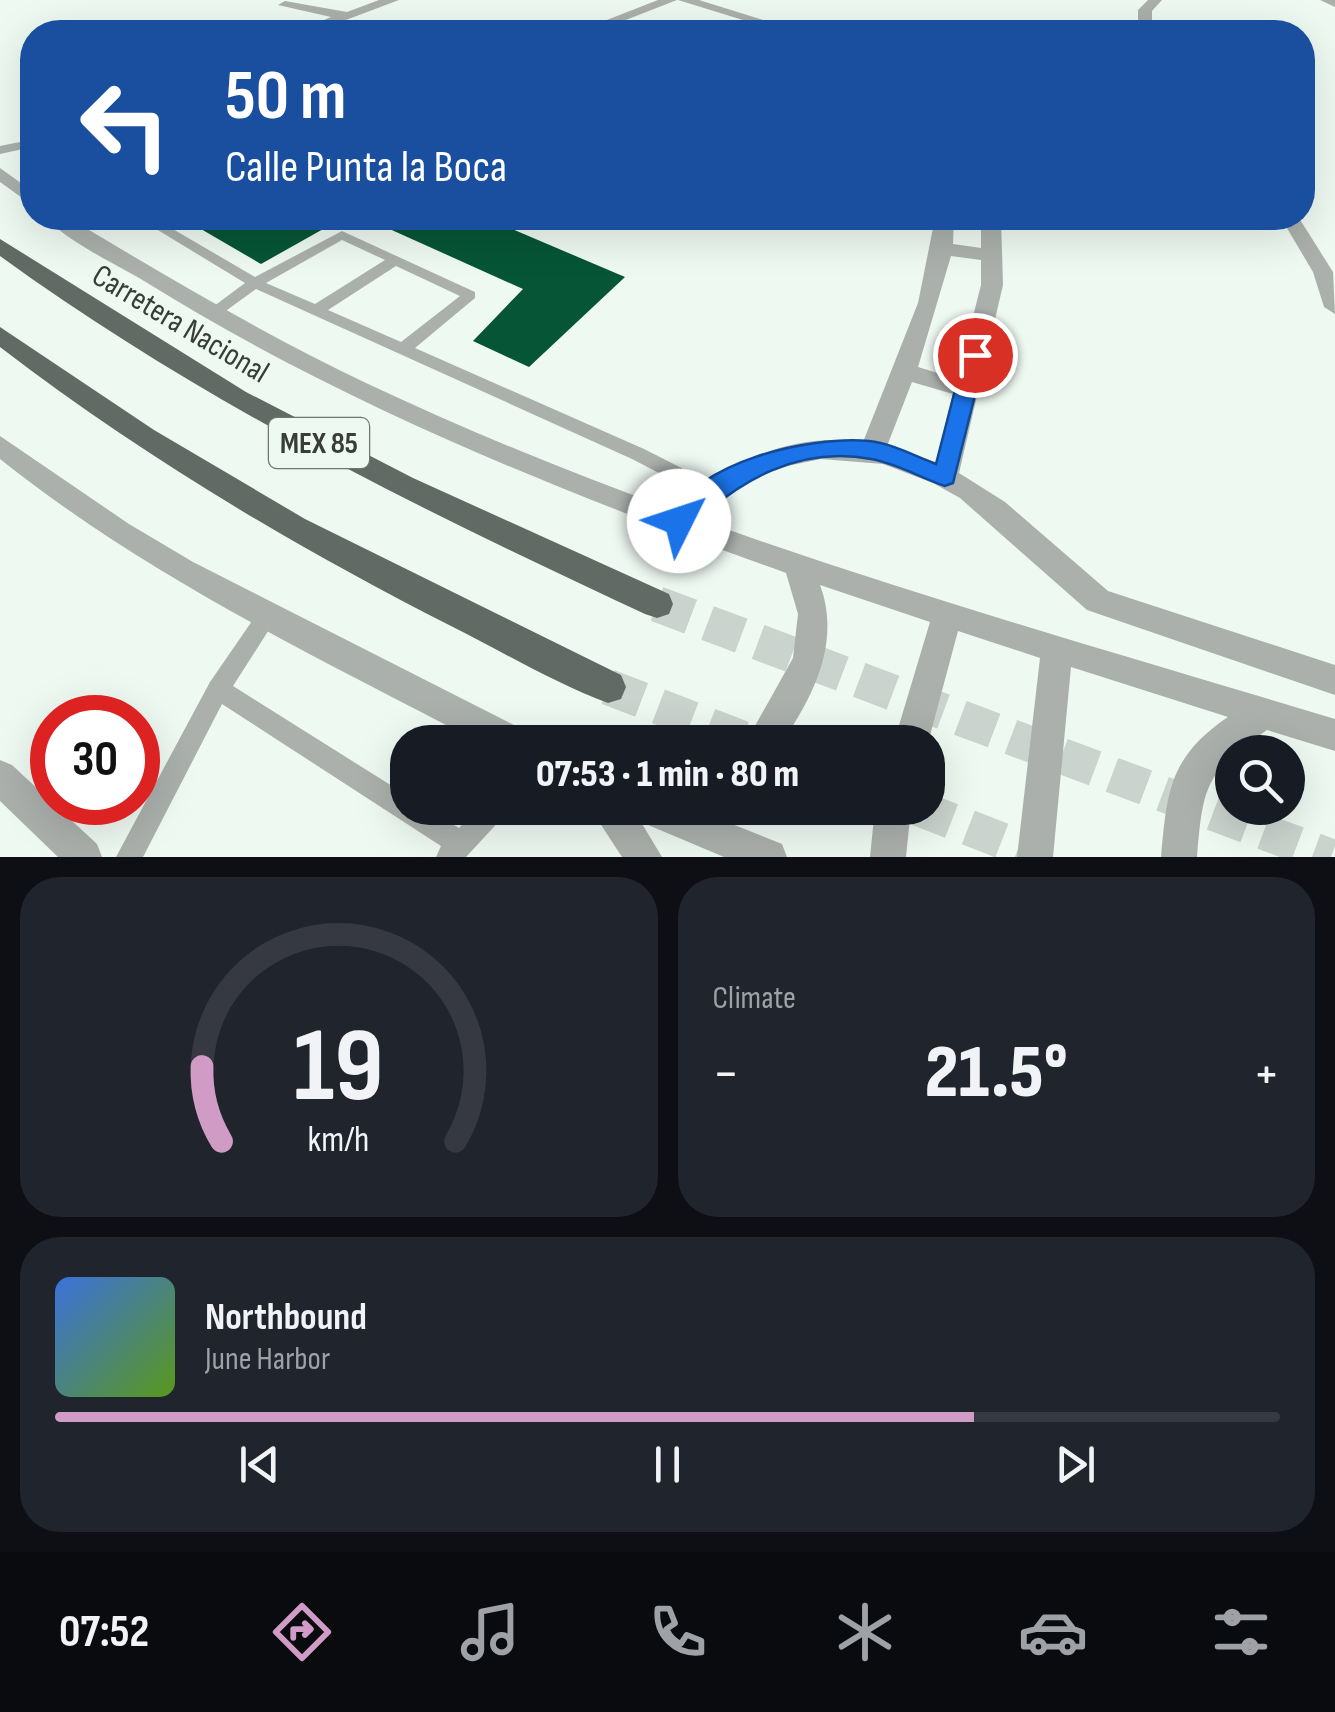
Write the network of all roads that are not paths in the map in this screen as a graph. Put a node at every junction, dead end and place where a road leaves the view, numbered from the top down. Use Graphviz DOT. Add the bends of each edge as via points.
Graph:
graph roads {
  1 [pos="392,0"];
  2 [pos="670,0"];
  3 [pos="685,0"];
  4 [pos="725,0"];
  5 [pos="1326,0"];
  6 [pos="1335,3"];
  7 [pos="285,5"];
  8 [pos="708,6"];
  9 [pos="344,15"];
  10 [pos="332,20"];
  11 [pos="615,20"];
  12 [pos="755,20"];
  13 [pos="0,173"];
  14 [pos="20,190"];
  15 [pos="75,230"];
  16 [pos="166,230"];
  17 [pos="943,230"];
  18 [pos="992,230"];
  19 [pos="1297,230"];
  20 [pos="0,246"];
  21 [pos="942,249"];
  22 [pos="993,256"];
  23 [pos="395,260"];
  24 [pos="256,284"];
  25 [pos="1335,306"];
  26 [pos="315,312"];
  27 [pos="211,315"];
  28 [pos="0,336"];
  29 [pos="402,350"];
  30 [pos="903,371"];
  31 [pos="966,390"];
  32 [pos="0,445"];
  33 [pos="873,450"];
  34 [pos="945,476"];
  35 [pos="712,492"];
  36 [pos="679,521"];
  37 [pos="798,566"];
  38 [pos="657,604"];
  39 [pos="948,612"];
  40 [pos="268,614"];
  41 [pos="1057,649"];
  42 [pos="1335,680"];
  43 [pos="608,687"];
  44 [pos="218,689"];
  45 [pos="1263,712"];
  46 [pos="480,725"];
  47 [pos="773,725"];
  48 [pos="916,725"];
  49 [pos="1335,735"];
  50 [pos="0,777"];
  51 [pos="479,825"];
  52 [pos="620,825"];
  53 [pos="712,825"];
  54 [pos="891,825"];
  55 [pos="455,851"];
  56 [pos="84,857"];
  57 [pos="130,857"];
  58 [pos="644,857"];
  59 [pos="769,857"];
  60 [pos="888,857"];
  61 [pos="1034,857"];
  62 [pos="1178,857"];
  1 -- 9 [label="street"];
  2 -- 11 [label="street"];
  3 -- 8 [label="street"];
  4 -- 8 [label="street"];
  5 -- 6 [label="street"];
  7 -- 9 [label="street"];
  8 -- 12 [label="street"];
  9 -- 10 [label="street"];
  13 -- 14 [label="street"];
  15 -- 27 [label="street"];
  16 -- 24 [label="lane"];
  17 -- 21 [label="street"];
  18 -- 22 [label="street"];
  19 -- 25 [label="street"];
  20 -- 38 [label="highway, Carretera Nacional / MEX 85" via="90,312 257,411 451,511"];
  21 -- 22 [label="street"];
  21 -- 30 [label="street"];
  22 -- 31 [label="street"];
  23 -- 24 [label="lane" via="342,235"];
  23 -- 26 [label="lane"];
  23 -- 29 [label="lane" via="470,294"];
  24 -- 26 [label="lane"];
  24 -- 27 [label="lane"];
  26 -- 29 [label="lane"];
  27 -- 36 [label="street" via="511,459"];
  28 -- 43 [label="highway, MEX 85" via="180,464 398,585"];
  29 -- 35 [label="lane"];
  30 -- 31 [label="street"];
  30 -- 33 [label="street"];
  31 -- 34 [label="street"];
  32 -- 40 [label="street" via="40,479"];
  33 -- 34 [label="street"];
  33 -- 35 [label="street" via="815,449 758,463"];
  34 -- 42 [label="street" via="994,509 1098,601"];
  35 -- 36 [label="street"];
  36 -- 37 [label="street"];
  37 -- 39 [label="street"];
  37 -- 47 [label="street" via="813,595 816,630 803,675"];
  39 -- 41 [label="street"];
  39 -- 48 [label="street"];
  40 -- 44 [label="lane"];
  40 -- 46 [label="street"];
  41 -- 45 [label="street"];
  41 -- 61 [label="street"];
  44 -- 55 [label="lane"];
  44 -- 57 [label="lane"];
  45 -- 49 [label="street"];
  45 -- 62 [label="street" via="1222,740 1185,788"];
  50 -- 56 [label="street"];
  51 -- 55 [label="lane"];
  52 -- 58 [label="street"];
  53 -- 59 [label="street"];
  54 -- 60 [label="street"];
}
